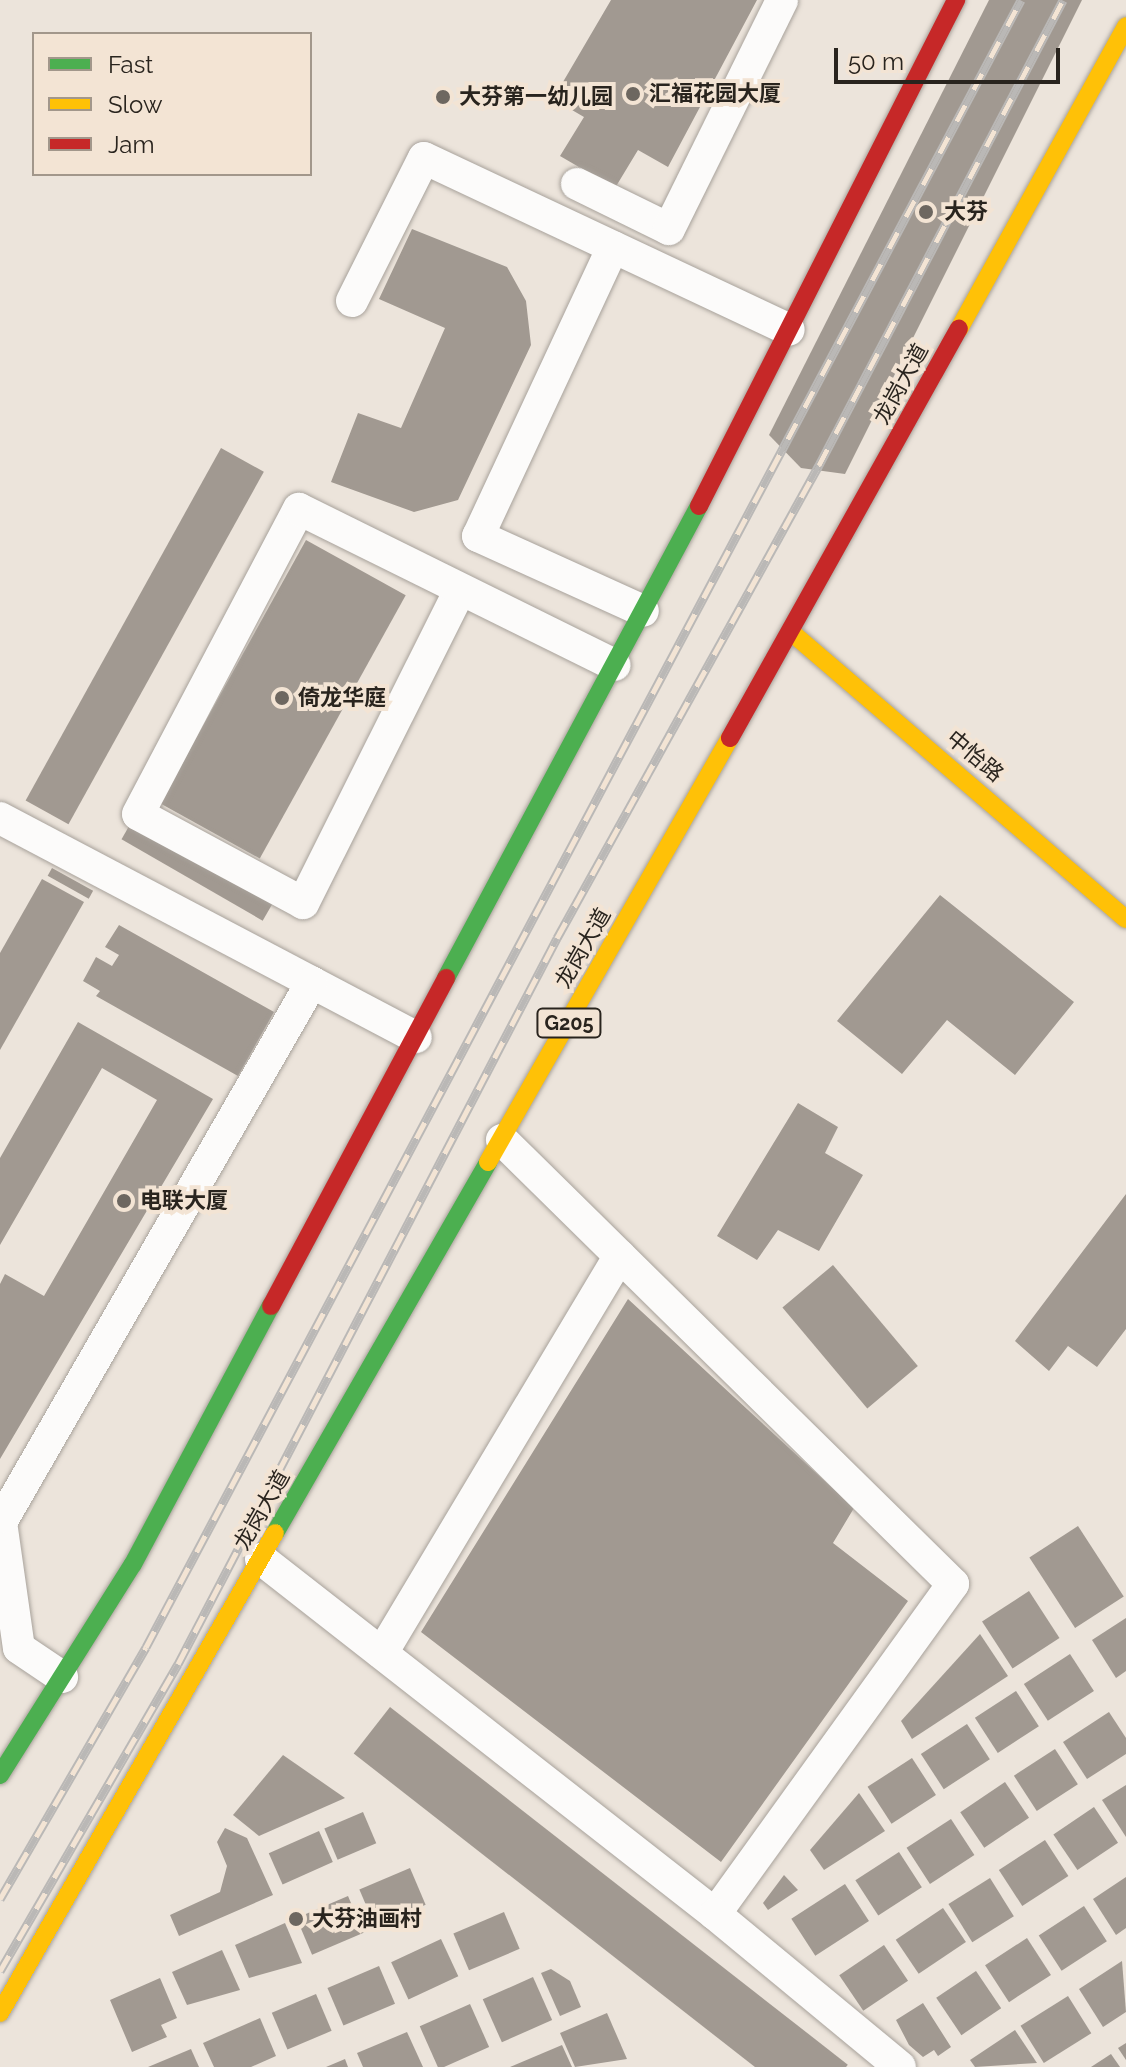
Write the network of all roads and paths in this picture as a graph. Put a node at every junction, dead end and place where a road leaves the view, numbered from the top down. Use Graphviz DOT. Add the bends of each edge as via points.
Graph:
graph roads {
  1 [pos="782,0"];
  2 [pos="956,0"];
  3 [pos="1126,26"];
  4 [pos="577,184"];
  5 [pos="613,247"];
  6 [pos="352,301"];
  7 [pos="789,330"];
  8 [pos="459,592"];
  9 [pos="643,611"];
  10 [pos="791,632"];
  11 [pos="614,665"];
  12 [pos="0,818"];
  13 [pos="1126,919"];
  14 [pos="312,982"];
  15 [pos="416,1037"];
  16 [pos="502,1140"];
  17 [pos="620,1256"];
  18 [pos="2,1516"];
  19 [pos="261,1559"];
  20 [pos="382,1653"];
  21 [pos="62,1677"];
  22 [pos="0,1775"];
  23 [pos="715,1914"];
  24 [pos="0,2013"];
  25 [pos="900,2067"];
  1 -- 4 [label="street" via="669,229"];
  2 -- 7 [label="main road"];
  3 -- 10 [label="main road, 龙岗大道 / G205"];
  5 -- 6 [label="street" via="424,158"];
  5 -- 7 [label="street"];
  5 -- 9 [label="street" via="478,536"];
  7 -- 9 [label="main road"];
  8 -- 8 [label="street" via="299,509 138,814 303,903"];
  8 -- 11 [label="street"];
  9 -- 11 [label="main road"];
  10 -- 13 [label="main road, 中怡路"];
  10 -- 16 [label="main road, 龙岗大道 / G205"];
  11 -- 15 [label="main road"];
  12 -- 14 [label="street"];
  14 -- 15 [label="street"];
  14 -- 18 [label="street"];
  15 -- 21 [label="main road" via="133,1564"];
  16 -- 17 [label="street"];
  16 -- 19 [label="main road, 龙岗大道 / G205"];
  17 -- 20 [label="street"];
  17 -- 23 [label="street" via="953,1584"];
  18 -- 21 [label="street" via="19,1648"];
  19 -- 20 [label="street"];
  19 -- 24 [label="main road, 龙岗大道 / G205"];
  20 -- 23 [label="street"];
  21 -- 22 [label="main road"];
  23 -- 25 [label="street"];
}
